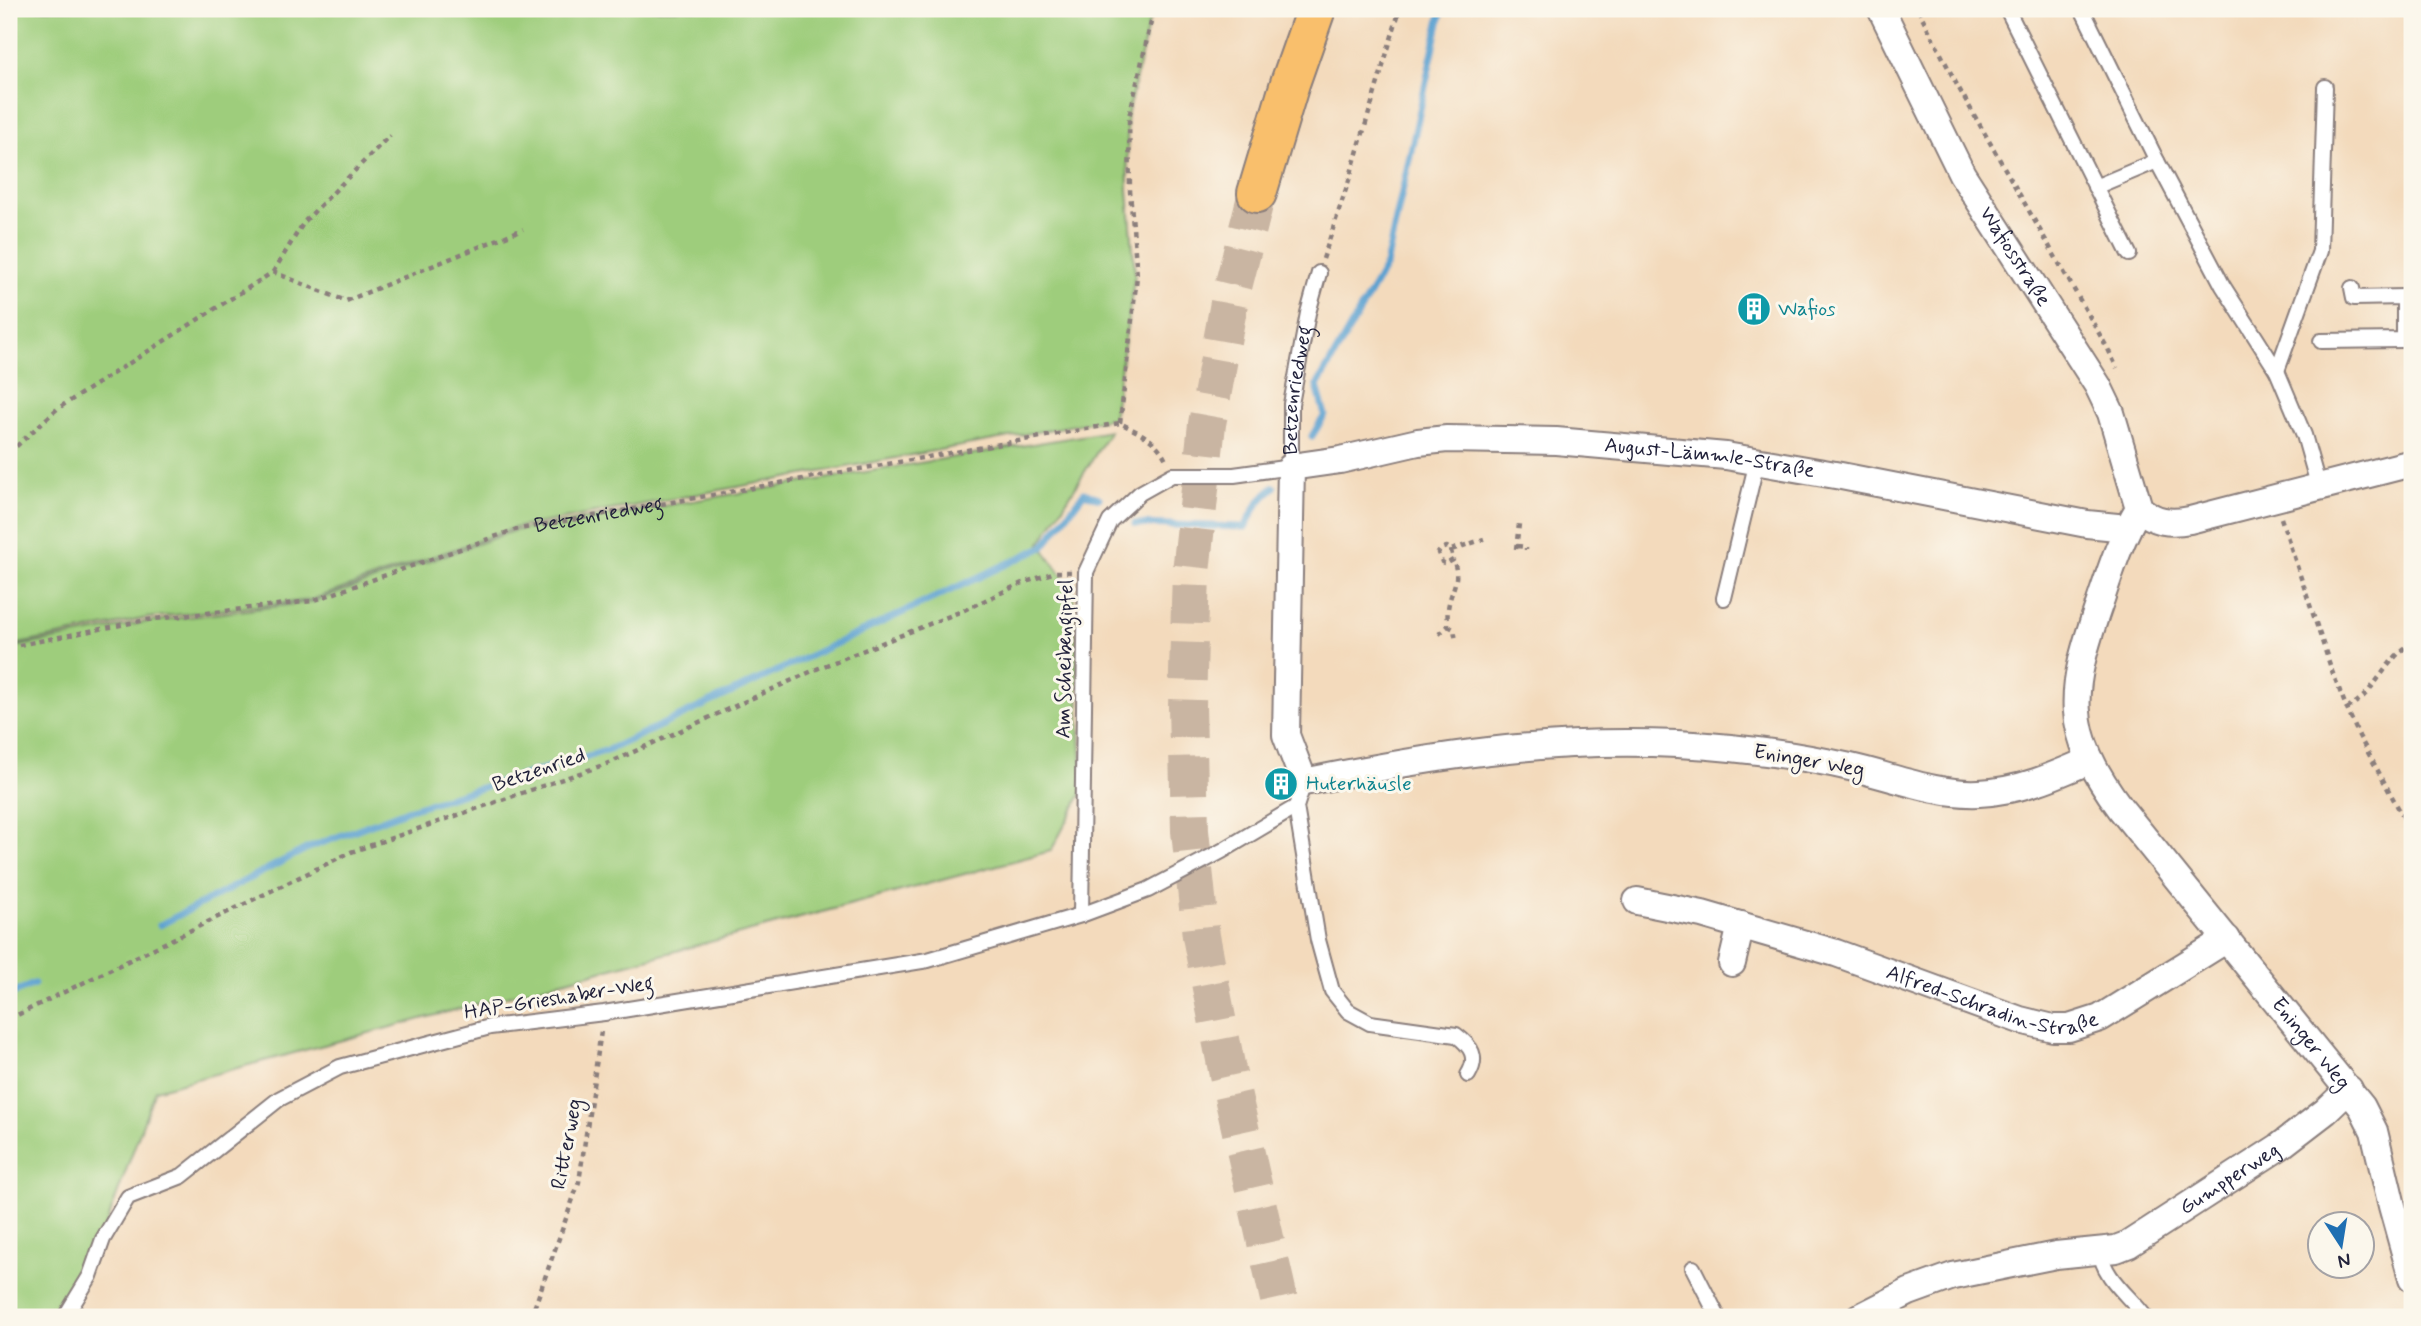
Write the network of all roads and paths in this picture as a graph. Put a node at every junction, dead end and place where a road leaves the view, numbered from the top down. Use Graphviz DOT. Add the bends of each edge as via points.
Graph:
graph roads {
  1 [pos="1154,9"];
  2 [pos="1316,9"];
  3 [pos="1400,9"];
  4 [pos="1881,9"];
  5 [pos="1918,9"];
  6 [pos="2007,9"];
  7 [pos="2082,9"];
  8 [pos="2325,87"];
  9 [pos="390,135"];
  10 [pos="2157,161"];
  11 [pos="2095,187"];
  12 [pos="1257,193"];
  13 [pos="523,229"];
  14 [pos="2129,254"];
  15 [pos="273,272"];
  16 [pos="1319,273"];
  17 [pos="2351,288"];
  18 [pos="2321,341"];
  19 [pos="2277,371"];
  20 [pos="2120,374"];
  21 [pos="1120,423"];
  22 [pos="9,453"];
  23 [pos="1756,461"];
  24 [pos="2412,463"];
  25 [pos="1291,467"];
  26 [pos="1172,475"];
  27 [pos="2319,488"];
  28 [pos="2276,498"];
  29 [pos="2133,518"];
  30 [pos="1519,524"];
  31 [pos="1484,540"];
  32 [pos="1451,550"];
  33 [pos="1526,550"];
  34 [pos="1453,560"];
  35 [pos="1086,572"];
  36 [pos="1724,598"];
  37 [pos="1448,626"];
  38 [pos="1439,634"];
  39 [pos="1456,641"];
  40 [pos="2412,643"];
  41 [pos="9,647"];
  42 [pos="2347,709"];
  43 [pos="2090,760"];
  44 [pos="1300,794"];
  45 [pos="2412,833"];
  46 [pos="1637,901"];
  47 [pos="1081,915"];
  48 [pos="1741,925"];
  49 [pos="2227,939"];
  50 [pos="1732,963"];
  51 [pos="604,1013"];
  52 [pos="9,1018"];
  53 [pos="1468,1075"];
  54 [pos="2349,1089"];
  55 [pos="2100,1251"];
  56 [pos="1693,1268"];
  57 [pos="2412,1278"];
  58 [pos="65,1317"];
  59 [pos="531,1317"];
  60 [pos="1718,1317"];
  61 [pos="1860,1317"];
  62 [pos="2145,1317"];
  1 -- 21 [label="path" via="1129,117 1137,276"];
  2 -- 12 [label="main road"];
  3 -- 16 [label="path"];
  4 -- 29 [label="street, Wafiosstraße" via="1962,174 2098,386 2110,413"];
  5 -- 20 [label="path"];
  6 -- 11 [label="lane"];
  7 -- 10 [label="lane"];
  8 -- 19 [label="lane" via="2320,251"];
  9 -- 15 [label="path" via="304,222"];
  10 -- 11 [label="lane"];
  10 -- 19 [label="lane" via="2223,286"];
  11 -- 14 [label="lane"];
  13 -- 15 [label="path" via="346,301"];
  15 -- 22 [label="path" via="57,409"];
  16 -- 25 [label="lane, Betzenriedweg" via="1291,404"];
  17 -- 18 [label="lane" via="2354,298 2404,297 2404,340"];
  19 -- 27 [label="lane" via="2304,435"];
  21 -- 26 [label="path" via="1148,436 1162,452"];
  21 -- 41 [label="path, Betzenriedweg" via="514,530 312,601 146,620"];
  23 -- 25 [label="street, August-Lämmle-Straße" via="1668,450 1477,438 1418,442"];
  23 -- 29 [label="street, August-Lämmle-Straße" via="2087,524"];
  23 -- 36 [label="lane"];
  24 -- 27 [label="street, August-Lämmle-Straße"];
  25 -- 26 [label="lane, Am Scheibengipfel" via="1234,475"];
  25 -- 44 [label="street, Betzenriedweg" via="1286,735"];
  26 -- 35 [label="lane, Am Scheibengipfel" via="1140,492 1110,522"];
  27 -- 28 [label="street, August-Lämmle-Straße"];
  28 -- 29 [label="street, August-Lämmle-Straße" via="2175,523"];
  28 -- 42 [label="path"];
  29 -- 43 [label="street" via="2078,671 2076,709"];
  30 -- 33 [label="path" via="1517,548"];
  31 -- 32 [label="path"];
  32 -- 34 [label="path"];
  32 -- 34 [label="path" via="1447,547 1438,553 1446,564"];
  34 -- 37 [label="path" via="1458,580 1448,608"];
  35 -- 47 [label="lane, Am Scheibengipfel"];
  35 -- 52 [label="path, Betzenried" via="1055,572 1020,584 609,763 351,852"];
  37 -- 38 [label="path"];
  37 -- 39 [label="path" via="1454,629"];
  40 -- 42 [label="path"];
  42 -- 45 [label="path"];
  43 -- 44 [label="street, Eninger Weg" via="2027,785 1976,793 1794,756 1679,744 1585,743 1454,754"];
  43 -- 49 [label="street, Eninger Weg" via="2121,809"];
  44 -- 47 [label="lane, HAP-Grieshaber-Weg" via="1185,872"];
  44 -- 53 [label="lane" via="1318,940 1332,991 1348,1011 1370,1023 1456,1035 1472,1051"];
  46 -- 48 [label="street, Alfred-Schradin-Straße"];
  47 -- 51 [label="lane, HAP-Grieshaber-Weg" via="928,960"];
  48 -- 49 [label="street, Alfred-Schradin-Straße" via="2053,1028 2100,1018"];
  48 -- 50 [label="street"];
  49 -- 54 [label="street, Eninger Weg"];
  51 -- 58 [label="lane, HAP-Grieshaber-Weg" via="478,1030 340,1067 279,1099 182,1176 128,1197"];
  51 -- 59 [label="path, Ritterweg" via="579,1182"];
  54 -- 55 [label="street, Gumpperweg" via="2279,1147 2142,1237"];
  54 -- 57 [label="street, Eninger Weg" via="2374,1131"];
  55 -- 61 [label="street, Gumpperweg" via="1953,1276"];
  55 -- 62 [label="lane" via="2114,1282"];
  56 -- 60 [label="lane"];
}
